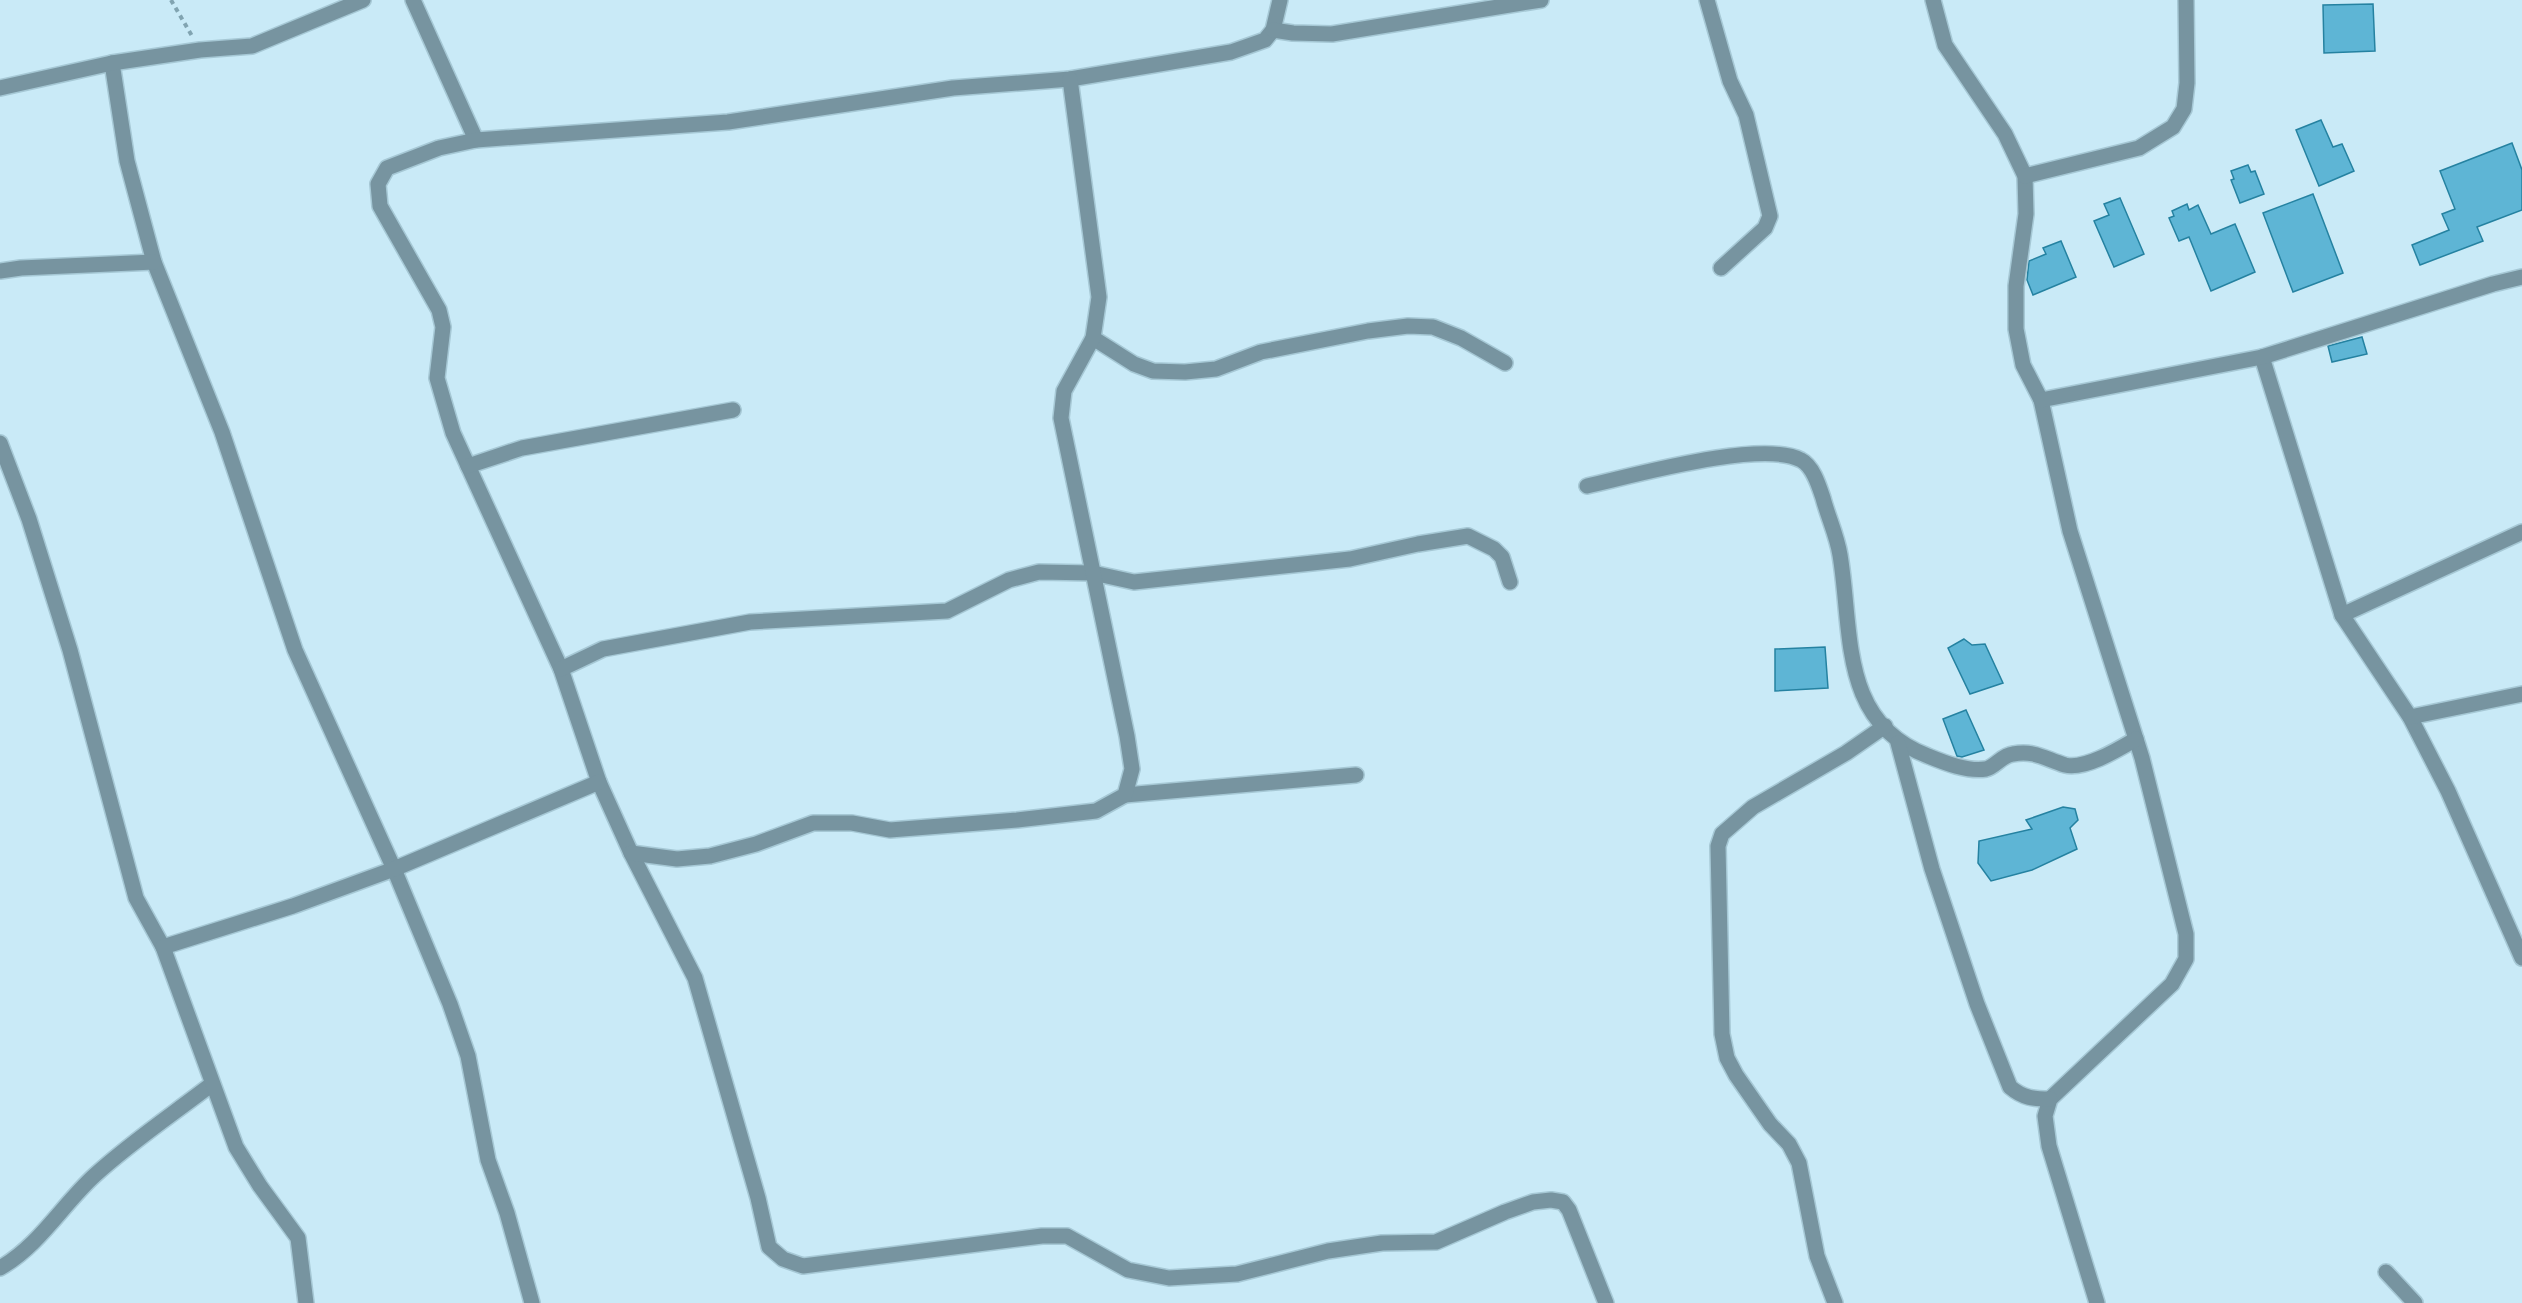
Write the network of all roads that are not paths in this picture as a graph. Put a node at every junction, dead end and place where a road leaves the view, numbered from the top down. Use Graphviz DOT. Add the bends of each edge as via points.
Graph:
graph roads {
  1 [pos="363,0"];
  2 [pos="413,0"];
  3 [pos="1280,0"];
  4 [pos="1541,0"];
  5 [pos="1707,0"];
  6 [pos="1933,0"];
  7 [pos="2186,0"];
  8 [pos="1273,30"];
  9 [pos="112,63"];
  10 [pos="1070,79"];
  11 [pos="0,88"];
  12 [pos="476,140"];
  13 [pos="2025,176"];
  14 [pos="153,262"];
  15 [pos="1721,268"];
  16 [pos="0,271"];
  17 [pos="2522,277"];
  18 [pos="1093,338"];
  19 [pos="2262,357"];
  20 [pos="1505,363"];
  21 [pos="2042,400"];
  22 [pos="733,410"];
  23 [pos="0,443"];
  24 [pos="468,466"];
  25 [pos="1587,486"];
  26 [pos="2522,532"];
  27 [pos="1093,573"];
  28 [pos="1510,582"];
  29 [pos="2342,615"];
  30 [pos="561,669"];
  31 [pos="2522,694"];
  32 [pos="2410,717"];
  33 [pos="1885,726"];
  34 [pos="2136,740"];
  35 [pos="1898,743"];
  36 [pos="1356,775"];
  37 [pos="599,782"];
  38 [pos="1125,795"];
  39 [pos="631,852"];
  40 [pos="393,869"];
  41 [pos="163,947"];
  42 [pos="2522,958"];
  43 [pos="212,1084"];
  44 [pos="2050,1099"];
  45 [pos="0,1268"];
  46 [pos="2386,1272"];
  47 [pos="306,1303"];
  48 [pos="532,1303"];
  49 [pos="1606,1303"];
  50 [pos="1835,1303"];
  51 [pos="2097,1303"];
  52 [pos="2415,1303"];
  1 -- 9 [label="street" via="252,46"];
  2 -- 12 [label="street"];
  3 -- 8 [label="street"];
  4 -- 8 [label="street" via="1332,34"];
  5 -- 15 [label="street" via="1730,81 1746,115 1770,216 1765,228"];
  6 -- 13 [label="street" via="1945,45 2005,134"];
  7 -- 13 [label="street" via="2187,83 2184,109 2173,127 2139,148"];
  8 -- 10 [label="street" via="1265,39 1231,52"];
  9 -- 11 [label="street"];
  9 -- 14 [label="street" via="127,161"];
  10 -- 12 [label="street" via="953,88 728,122"];
  10 -- 18 [label="street" via="1099,297"];
  12 -- 24 [label="street" via="439,148 387,168 378,184 380,206 439,310 443,327 437,378 453,433"];
  13 -- 21 [label="street" via="2026,214 2016,286 2016,329 2023,365"];
  14 -- 16 [label="street"];
  14 -- 40 [label="street" via="222,432 295,650"];
  17 -- 19 [label="street"];
  18 -- 20 [label="street" via="1134,364 1153,371 1185,372 1216,369 1261,352 1346,335 1433,327"];
  18 -- 27 [label="street" via="1064,391 1061,417"];
  19 -- 21 [label="street"];
  19 -- 29 [label="street"];
  21 -- 34 [label="street" via="2070,531"];
  22 -- 24 [label="street" via="522,448"];
  23 -- 41 [label="street" via="29,519 70,650 136,898"];
  24 -- 30 [label="street"];
  25 -- 33 [label="street" via="1714,458 1780,453 1802,460 1816,478 1840,552 1851,653 1865,704"];
  26 -- 29 [label="street"];
  27 -- 28 [label="street" via="1134,582 1350,559 1468,536 1494,549 1502,558"];
  27 -- 30 [label="street" via="1039,572 1009,580 947,611 750,622 603,649"];
  27 -- 38 [label="street" via="1130,758"];
  29 -- 32 [label="street"];
  30 -- 37 [label="street"];
  31 -- 32 [label="street"];
  32 -- 42 [label="street" via="2448,791"];
  33 -- 35 [label="street"];
  33 -- 50 [label="street" via="1753,807 1722,834 1718,846 1722,1034 1727,1058 1799,1163 1817,1256"];
  34 -- 35 [label="street" via="2102,758 2079,764 2067,766 2039,754 2020,753 2008,754 1987,769 1943,762"];
  34 -- 44 [label="street" via="2186,934 2186,959 2172,984"];
  35 -- 44 [label="street" via="1932,869 1977,1004 2010,1087 2032,1100"];
  36 -- 38 [label="street"];
  37 -- 39 [label="street"];
  37 -- 40 [label="street"];
  38 -- 39 [label="street" via="1096,811 1017,820 890,830 852,823 813,823 710,856 676,859"];
  39 -- 49 [label="street" via="695,978 769,1246 783,1259 803,1266 1067,1236 1128,1270 1169,1278 1237,1274 1328,1251 1382,1243 1436,1242 1505,1212 1551,1200 1563,1202 1569,1210"];
  40 -- 41 [label="street"];
  40 -- 48 [label="street" via="468,1056 489,1160"];
  41 -- 43 [label="street"];
  43 -- 45 [label="street" via="96,1173 32,1245"];
  43 -- 47 [label="street" via="236,1147 298,1238"];
  44 -- 51 [label="street" via="2045,1116 2049,1146"];
  46 -- 52 [label="street"];
}
